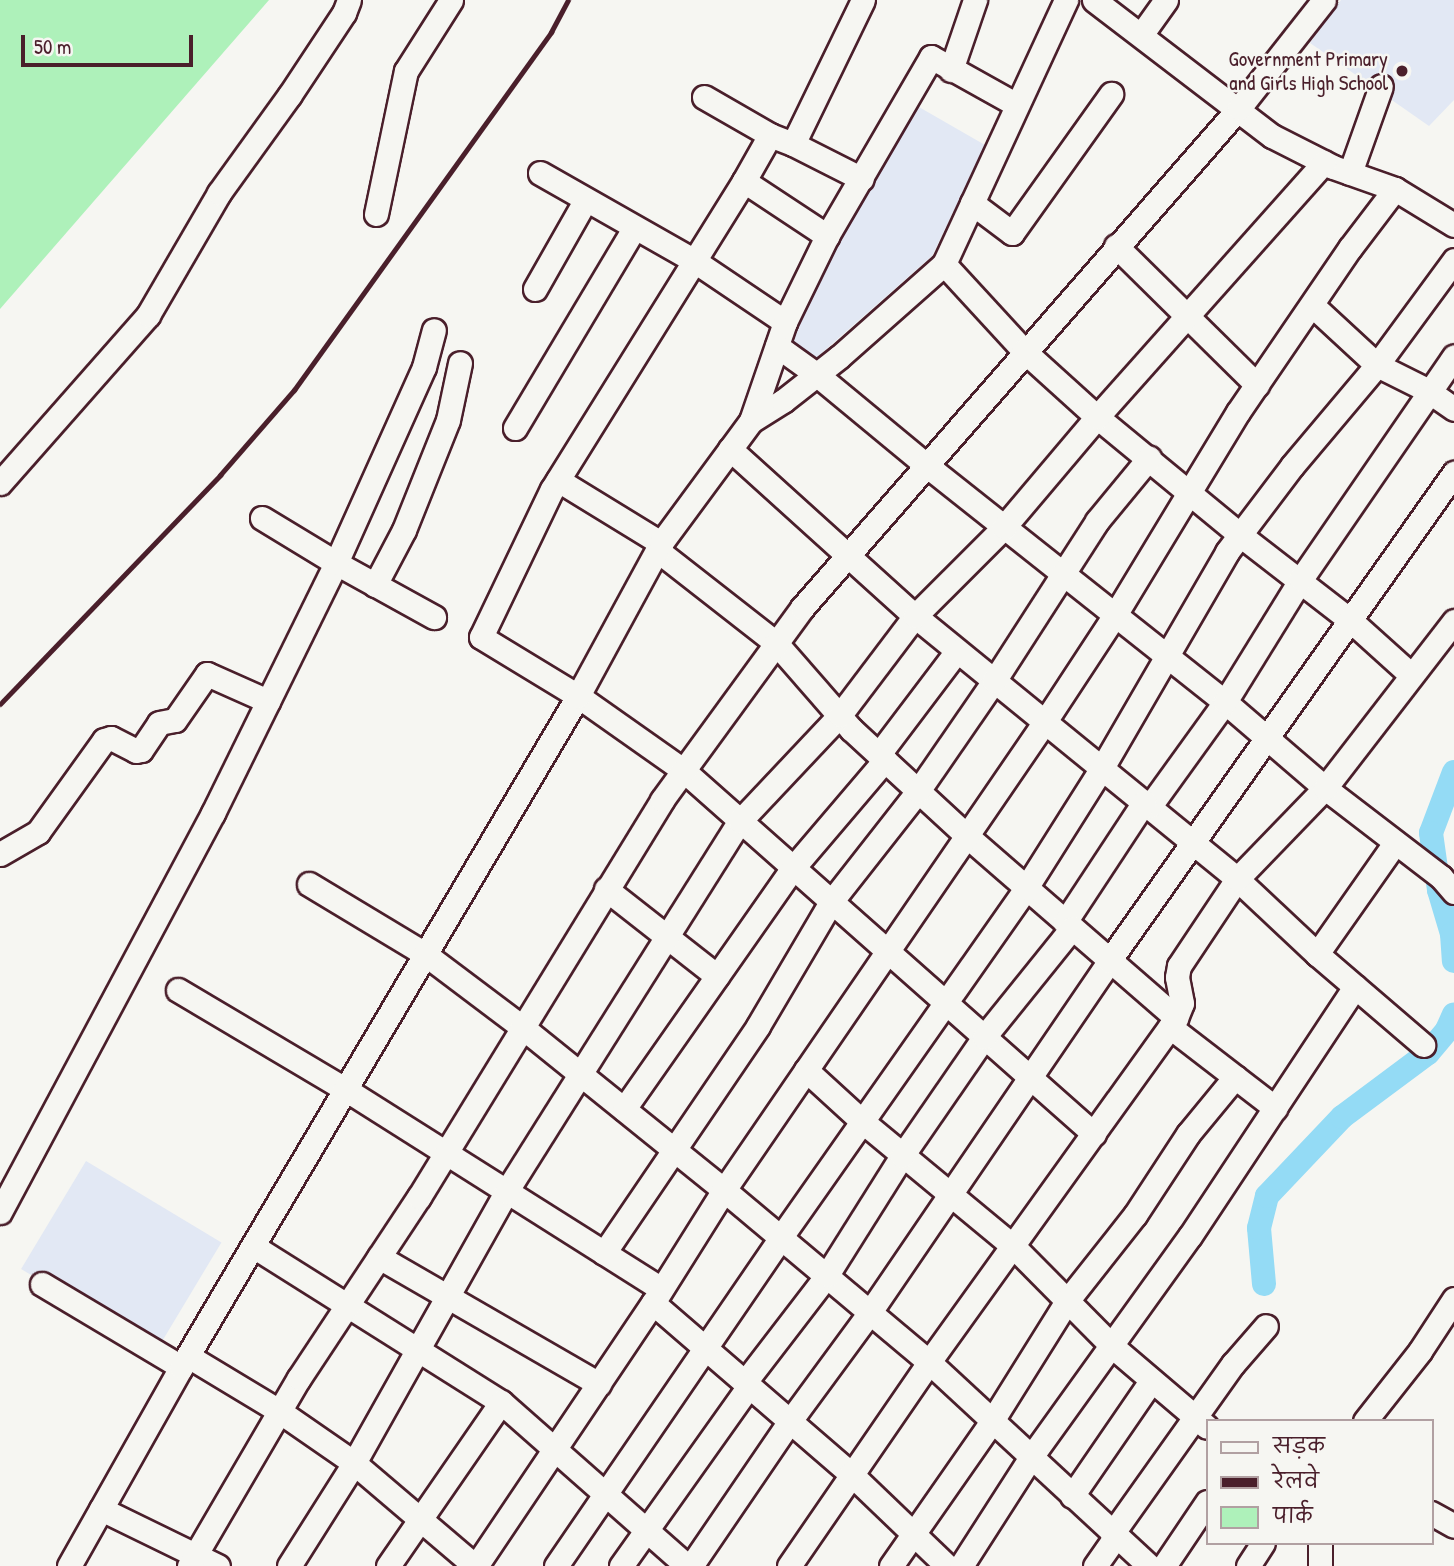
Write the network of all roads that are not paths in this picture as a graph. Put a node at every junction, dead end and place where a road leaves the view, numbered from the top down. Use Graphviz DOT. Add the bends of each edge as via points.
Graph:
graph roads {
  1 [pos="349,0"];
  2 [pos="451,0"];
  3 [pos="863,0"];
  4 [pos="975,0"];
  5 [pos="1066,0"];
  6 [pos="1094,0"];
  7 [pos="1166,0"];
  8 [pos="1324,0"];
  9 [pos="1141,35"];
  10 [pos="951,70"];
  11 [pos="1381,86"];
  12 [pos="1111,94"];
  13 [pos="704,97"];
  14 [pos="1017,105"];
  15 [pos="1240,108"];
  16 [pos="770,135"];
  17 [pos="793,144"];
  18 [pos="1324,162"];
  19 [pos="540,173"];
  20 [pos="1350,173"];
  21 [pos="862,179"];
  22 [pos="744,181"];
  23 [pos="1395,189"];
  24 [pos="585,201"];
  25 [pos="972,203"];
  26 [pos="376,214"];
  27 [pos="1454,225"];
  28 [pos="634,228"];
  29 [pos="827,236"];
  30 [pos="1116,246"];
  31 [pos="693,260"];
  32 [pos="1454,260"];
  33 [pos="944,264"];
  34 [pos="535,289"];
  35 [pos="1312,305"];
  36 [pos="1188,314"];
  37 [pos="785,322"];
  38 [pos="434,330"];
  39 [pos="777,346"];
  40 [pos="1024,351"];
  41 [pos="1454,356"];
  42 [pos="460,363"];
  43 [pos="1377,365"];
  44 [pos="816,374"];
  45 [pos="1257,385"];
  46 [pos="1427,390"];
  47 [pos="1454,409"];
  48 [pos="1097,417"];
  49 [pos="751,421"];
  50 [pos="515,428"];
  51 [pos="730,449"];
  52 [pos="1149,458"];
  53 [pos="926,465"];
  54 [pos="1454,473"];
  55 [pos="558,480"];
  56 [pos="0,483"];
  57 [pos="1188,491"];
  58 [pos="262,518"];
  59 [pos="1004,527"];
  60 [pos="1240,535"];
  61 [pos="659,546"];
  62 [pos="849,553"];
  63 [pos="335,564"];
  64 [pos="1062,574"];
  65 [pos="1301,579"];
  66 [pos="375,584"];
  67 [pos="1115,615"];
  68 [pos="915,616"];
  69 [pos="434,617"];
  70 [pos="1350,620"];
  71 [pos="1454,621"];
  72 [pos="776,643"];
  73 [pos="957,651"];
  74 [pos="1167,656"];
  75 [pos="1410,674"];
  76 [pos="994,681"];
  77 [pos="578,696"];
  78 [pos="268,701"];
  79 [pos="1226,702"];
  80 [pos="840,715"];
  81 [pos="1044,723"];
  82 [pos="1267,736"];
  83 [pos="882,757"];
  84 [pos="1102,768"];
  85 [pos="683,770"];
  86 [pos="1325,788"];
  87 [pos="919,791"];
  88 [pos="1147,804"];
  89 [pos="740,821"];
  90 [pos="967,836"];
  91 [pos="1194,843"];
  92 [pos="1395,843"];
  93 [pos="0,854"];
  94 [pos="793,868"];
  95 [pos="1237,879"];
  96 [pos="1442,880"];
  97 [pos="309,884"];
  98 [pos="1026,888"];
  99 [pos="606,890"];
  100 [pos="831,902"];
  101 [pos="1069,925"];
  102 [pos="667,934"];
  103 [pos="887,952"];
  104 [pos="425,954"];
  105 [pos="1317,954"];
  106 [pos="1110,961"];
  107 [pos="717,976"];
  108 [pos="1355,987"];
  109 [pos="178,990"];
  110 [pos="945,1002"];
  111 [pos="1173,1023"];
  112 [pos="522,1027"];
  113 [pos="984,1037"];
  114 [pos="1423,1045"];
  115 [pos="806,1070"];
  116 [pos="582,1075"];
  117 [pos="1029,1077"];
  118 [pos="1235,1077"];
  119 [pos="345,1089"];
  120 [pos="1275,1108"];
  121 [pos="624,1109"];
  122 [pos="863,1122"];
  123 [pos="1094,1134"];
  124 [pos="673,1149"];
  125 [pos="446,1153"];
  126 [pos="902,1156"];
  127 [pos="724,1190"];
  128 [pos="506,1192"];
  129 [pos="950,1195"];
  130 [pos="0,1212"];
  131 [pos="780,1237"];
  132 [pos="253,1246"];
  133 [pos="1014,1247"];
  134 [pos="604,1253"];
  135 [pos="379,1257"];
  136 [pos="827,1275"];
  137 [pos="42,1284"];
  138 [pos="446,1296"];
  139 [pos="657,1296"];
  140 [pos="1068,1301"];
  141 [pos="347,1306"];
  142 [pos="870,1312"];
  143 [pos="1450,1313"];
  144 [pos="1266,1325"];
  145 [pos="1113,1347"];
  146 [pos="706,1349"];
  147 [pos="416,1351"];
  148 [pos="185,1361"];
  149 [pos="929,1362"];
  150 [pos="1151,1381"];
  151 [pos="599,1384"];
  152 [pos="747,1384"];
  153 [pos="501,1402"];
  154 [pos="279,1411"];
  155 [pos="1366,1419"];
  156 [pos="790,1421"];
  157 [pos="992,1421"];
  158 [pos="1202,1423"];
  159 [pos="555,1449"];
  160 [pos="1031,1457"];
  161 [pos="354,1464"];
  162 [pos="851,1474"];
  163 [pos="606,1494"];
  164 [pos="1072,1496"];
  165 [pos="1206,1503"];
  166 [pos="101,1509"];
  167 [pos="1433,1514"];
  168 [pos="419,1518"];
  169 [pos="1454,1526"];
  170 [pos="646,1530"];
  171 [pos="913,1534"];
  172 [pos="1114,1536"];
  173 [pos="1263,1545"];
  174 [pos="1320,1545"];
  175 [pos="192,1561"];
  176 [pos="69,1566"];
  177 [pos="218,1566"];
  178 [pos="289,1566"];
  179 [pos="388,1566"];
  180 [pos="475,1566"];
  181 [pos="556,1566"];
  182 [pos="621,1566"];
  183 [pos="689,1566"];
  184 [pos="789,1566"];
  185 [pos="891,1566"];
  186 [pos="947,1566"];
  187 [pos="961,1566"];
  188 [pos="1095,1566"];
  189 [pos="1149,1566"];
  190 [pos="1164,1566"];
  191 [pos="1248,1566"];
  192 [pos="1320,1566"];
  1 -- 56 [label="street" via="289,96 219,192 148,315"];
  2 -- 26 [label="street" via="406,71"];
  3 -- 17 [label="street"];
  4 -- 10 [label="street"];
  5 -- 14 [label="street"];
  6 -- 9 [label="street"];
  7 -- 9 [label="street"];
  8 -- 15 [label="street"];
  9 -- 15 [label="street"];
  10 -- 14 [label="street"];
  10 -- 21 [label="street" via="931,57"];
  11 -- 20 [label="street"];
  12 -- 25 [label="street" via="1012,233"];
  13 -- 16 [label="street"];
  14 -- 25 [label="street"];
  15 -- 18 [label="street" via="1272,136"];
  15 -- 30 [label="street"];
  16 -- 17 [label="street"];
  16 -- 22 [label="street"];
  17 -- 21 [label="street"];
  18 -- 20 [label="street"];
  18 -- 36 [label="street"];
  19 -- 24 [label="street"];
  20 -- 23 [label="street"];
  21 -- 29 [label="street"];
  22 -- 29 [label="street"];
  22 -- 31 [label="street"];
  23 -- 27 [label="street"];
  23 -- 35 [label="street"];
  24 -- 28 [label="street"];
  24 -- 34 [label="street"];
  25 -- 33 [label="street"];
  28 -- 31 [label="street"];
  28 -- 50 [label="street"];
  29 -- 37 [label="street"];
  30 -- 36 [label="street"];
  30 -- 40 [label="street"];
  31 -- 37 [label="street"];
  31 -- 55 [label="street"];
  32 -- 43 [label="street"];
  33 -- 40 [label="street"];
  33 -- 44 [label="street"];
  35 -- 43 [label="street"];
  35 -- 45 [label="street"];
  36 -- 45 [label="street"];
  36 -- 48 [label="street"];
  37 -- 39 [label="street"];
  38 -- 63 [label="street" via="424,367"];
  39 -- 44 [label="street"];
  39 -- 49 [label="street"];
  40 -- 48 [label="street"];
  40 -- 53 [label="street"];
  41 -- 46 [label="street"];
  42 -- 66 [label="street" via="448,420 404,530"];
  43 -- 46 [label="street"];
  43 -- 60 [label="street"];
  44 -- 49 [label="street"];
  44 -- 53 [label="street"];
  45 -- 57 [label="street"];
  46 -- 47 [label="street"];
  46 -- 65 [label="street"];
  48 -- 52 [label="street"];
  48 -- 59 [label="street"];
  49 -- 51 [label="street"];
  51 -- 61 [label="street"];
  51 -- 62 [label="street"];
  52 -- 57 [label="street"];
  52 -- 64 [label="street" via="1097,521"];
  53 -- 59 [label="street"];
  53 -- 62 [label="street"];
  54 -- 70 [label="street"];
  55 -- 61 [label="street"];
  55 -- 77 [label="street" via="481,637"];
  57 -- 60 [label="street"];
  57 -- 67 [label="street"];
  58 -- 63 [label="street"];
  59 -- 64 [label="street"];
  59 -- 68 [label="street"];
  60 -- 65 [label="street"];
  60 -- 74 [label="street"];
  61 -- 72 [label="street"];
  61 -- 77 [label="street"];
  62 -- 68 [label="street"];
  62 -- 72 [label="street"];
  63 -- 66 [label="street"];
  63 -- 78 [label="street"];
  64 -- 67 [label="street"];
  64 -- 76 [label="street"];
  65 -- 70 [label="street"];
  65 -- 79 [label="street"];
  66 -- 69 [label="street"];
  67 -- 74 [label="street"];
  67 -- 81 [label="street"];
  68 -- 73 [label="street"];
  68 -- 80 [label="street"];
  70 -- 75 [label="street"];
  70 -- 82 [label="street"];
  71 -- 75 [label="street"];
  72 -- 80 [label="street"];
  72 -- 85 [label="street"];
  73 -- 76 [label="street"];
  73 -- 83 [label="street"];
  74 -- 79 [label="street"];
  74 -- 84 [label="street"];
  75 -- 86 [label="street"];
  76 -- 81 [label="street"];
  76 -- 87 [label="street"];
  77 -- 85 [label="street"];
  77 -- 104 [label="street"];
  78 -- 93 [label="street" via="207,674 174,720 159,723 141,750 111,738 104,740 38,832"];
  78 -- 130 [label="street"];
  79 -- 82 [label="street"];
  79 -- 88 [label="street"];
  80 -- 83 [label="street"];
  80 -- 89 [label="street"];
  81 -- 84 [label="street"];
  81 -- 90 [label="street"];
  82 -- 86 [label="street"];
  82 -- 91 [label="street"];
  83 -- 87 [label="street"];
  83 -- 94 [label="street"];
  84 -- 88 [label="street"];
  84 -- 98 [label="street"];
  85 -- 89 [label="street"];
  85 -- 99 [label="street"];
  86 -- 92 [label="street"];
  86 -- 95 [label="street"];
  87 -- 90 [label="street"];
  87 -- 100 [label="street"];
  88 -- 91 [label="street"];
  88 -- 101 [label="street"];
  89 -- 94 [label="street"];
  89 -- 102 [label="street"];
  90 -- 98 [label="street"];
  90 -- 103 [label="street"];
  91 -- 95 [label="street"];
  91 -- 106 [label="street"];
  92 -- 96 [label="street"];
  92 -- 105 [label="street"];
  94 -- 100 [label="street"];
  94 -- 107 [label="street"];
  95 -- 105 [label="street"];
  95 -- 111 [label="street" via="1179,966 1182,1003"];
  97 -- 104 [label="street"];
  98 -- 101 [label="street"];
  98 -- 110 [label="street"];
  99 -- 102 [label="street"];
  99 -- 112 [label="street"];
  100 -- 103 [label="street"];
  100 -- 124 [label="street" via="758,1026"];
  101 -- 106 [label="street"];
  101 -- 113 [label="street"];
  102 -- 107 [label="street"];
  102 -- 116 [label="street"];
  103 -- 110 [label="street"];
  103 -- 115 [label="street"];
  104 -- 112 [label="street"];
  104 -- 119 [label="street"];
  105 -- 108 [label="street"];
  106 -- 111 [label="street"];
  106 -- 117 [label="street"];
  107 -- 121 [label="street"];
  108 -- 114 [label="street"];
  108 -- 120 [label="street"];
  109 -- 119 [label="street"];
  110 -- 113 [label="street"];
  110 -- 122 [label="street"];
  111 -- 118 [label="street"];
  111 -- 123 [label="street"];
  112 -- 116 [label="street"];
  112 -- 125 [label="street"];
  113 -- 117 [label="street"];
  113 -- 126 [label="street"];
  115 -- 122 [label="street"];
  115 -- 127 [label="street"];
  116 -- 121 [label="street"];
  116 -- 128 [label="street"];
  117 -- 123 [label="street"];
  117 -- 129 [label="street"];
  118 -- 120 [label="street"];
  118 -- 140 [label="street" via="1188,1134 1135,1215"];
  119 -- 125 [label="street"];
  119 -- 132 [label="street"];
  120 -- 145 [label="street"];
  121 -- 124 [label="street"];
  122 -- 126 [label="street"];
  122 -- 131 [label="street"];
  123 -- 133 [label="street"];
  124 -- 127 [label="street"];
  124 -- 134 [label="street"];
  125 -- 128 [label="street"];
  125 -- 135 [label="street"];
  126 -- 129 [label="street"];
  126 -- 136 [label="street"];
  127 -- 131 [label="street"];
  127 -- 139 [label="street"];
  128 -- 134 [label="street"];
  128 -- 138 [label="street"];
  129 -- 133 [label="street"];
  129 -- 142 [label="street"];
  131 -- 136 [label="street"];
  131 -- 146 [label="street"];
  132 -- 141 [label="street"];
  132 -- 148 [label="street"];
  133 -- 140 [label="street"];
  133 -- 149 [label="street"];
  134 -- 139 [label="street"];
  135 -- 138 [label="street"];
  135 -- 141 [label="street"];
  136 -- 142 [label="street"];
  136 -- 152 [label="street"];
  137 -- 148 [label="street"];
  138 -- 147 [label="street"];
  138 -- 151 [label="street"];
  139 -- 146 [label="street"];
  139 -- 151 [label="street"];
  140 -- 145 [label="street"];
  140 -- 157 [label="street"];
  141 -- 147 [label="street"];
  141 -- 154 [label="street"];
  142 -- 149 [label="street"];
  142 -- 156 [label="street"];
  143 -- 155 [label="street"];
  144 -- 158 [label="street" via="1233,1364"];
  145 -- 150 [label="street"];
  145 -- 160 [label="street"];
  146 -- 152 [label="street"];
  146 -- 163 [label="street"];
  147 -- 153 [label="street"];
  147 -- 161 [label="street"];
  148 -- 154 [label="street"];
  148 -- 166 [label="street"];
  149 -- 157 [label="street"];
  149 -- 162 [label="street"];
  150 -- 158 [label="street"];
  150 -- 164 [label="street"];
  151 -- 159 [label="street"];
  152 -- 156 [label="street"];
  152 -- 170 [label="street"];
  153 -- 159 [label="street"];
  153 -- 168 [label="street"];
  154 -- 161 [label="street"];
  154 -- 175 [label="street"];
  156 -- 162 [label="street"];
  156 -- 183 [label="street"];
  157 -- 160 [label="street"];
  157 -- 171 [label="street"];
  158 -- 172 [label="street"];
  159 -- 163 [label="street"];
  159 -- 180 [label="street"];
  160 -- 164 [label="street"];
  160 -- 187 [label="street"];
  161 -- 168 [label="street"];
  161 -- 178 [label="street"];
  162 -- 171 [label="street"];
  162 -- 184 [label="street"];
  163 -- 170 [label="street"];
  163 -- 181 [label="street"];
  164 -- 172 [label="street"];
  165 -- 190 [label="street"];
  166 -- 175 [label="street"];
  166 -- 176 [label="street"];
  167 -- 169 [label="street"];
  168 -- 179 [label="street"];
  168 -- 180 [label="street"];
  170 -- 182 [label="street"];
  170 -- 183 [label="street"];
  171 -- 185 [label="street"];
  171 -- 186 [label="street"];
  172 -- 188 [label="street"];
  172 -- 189 [label="street"];
  173 -- 191 [label="street"];
  174 -- 192 [label="street"];
  175 -- 177 [label="street"];
}
